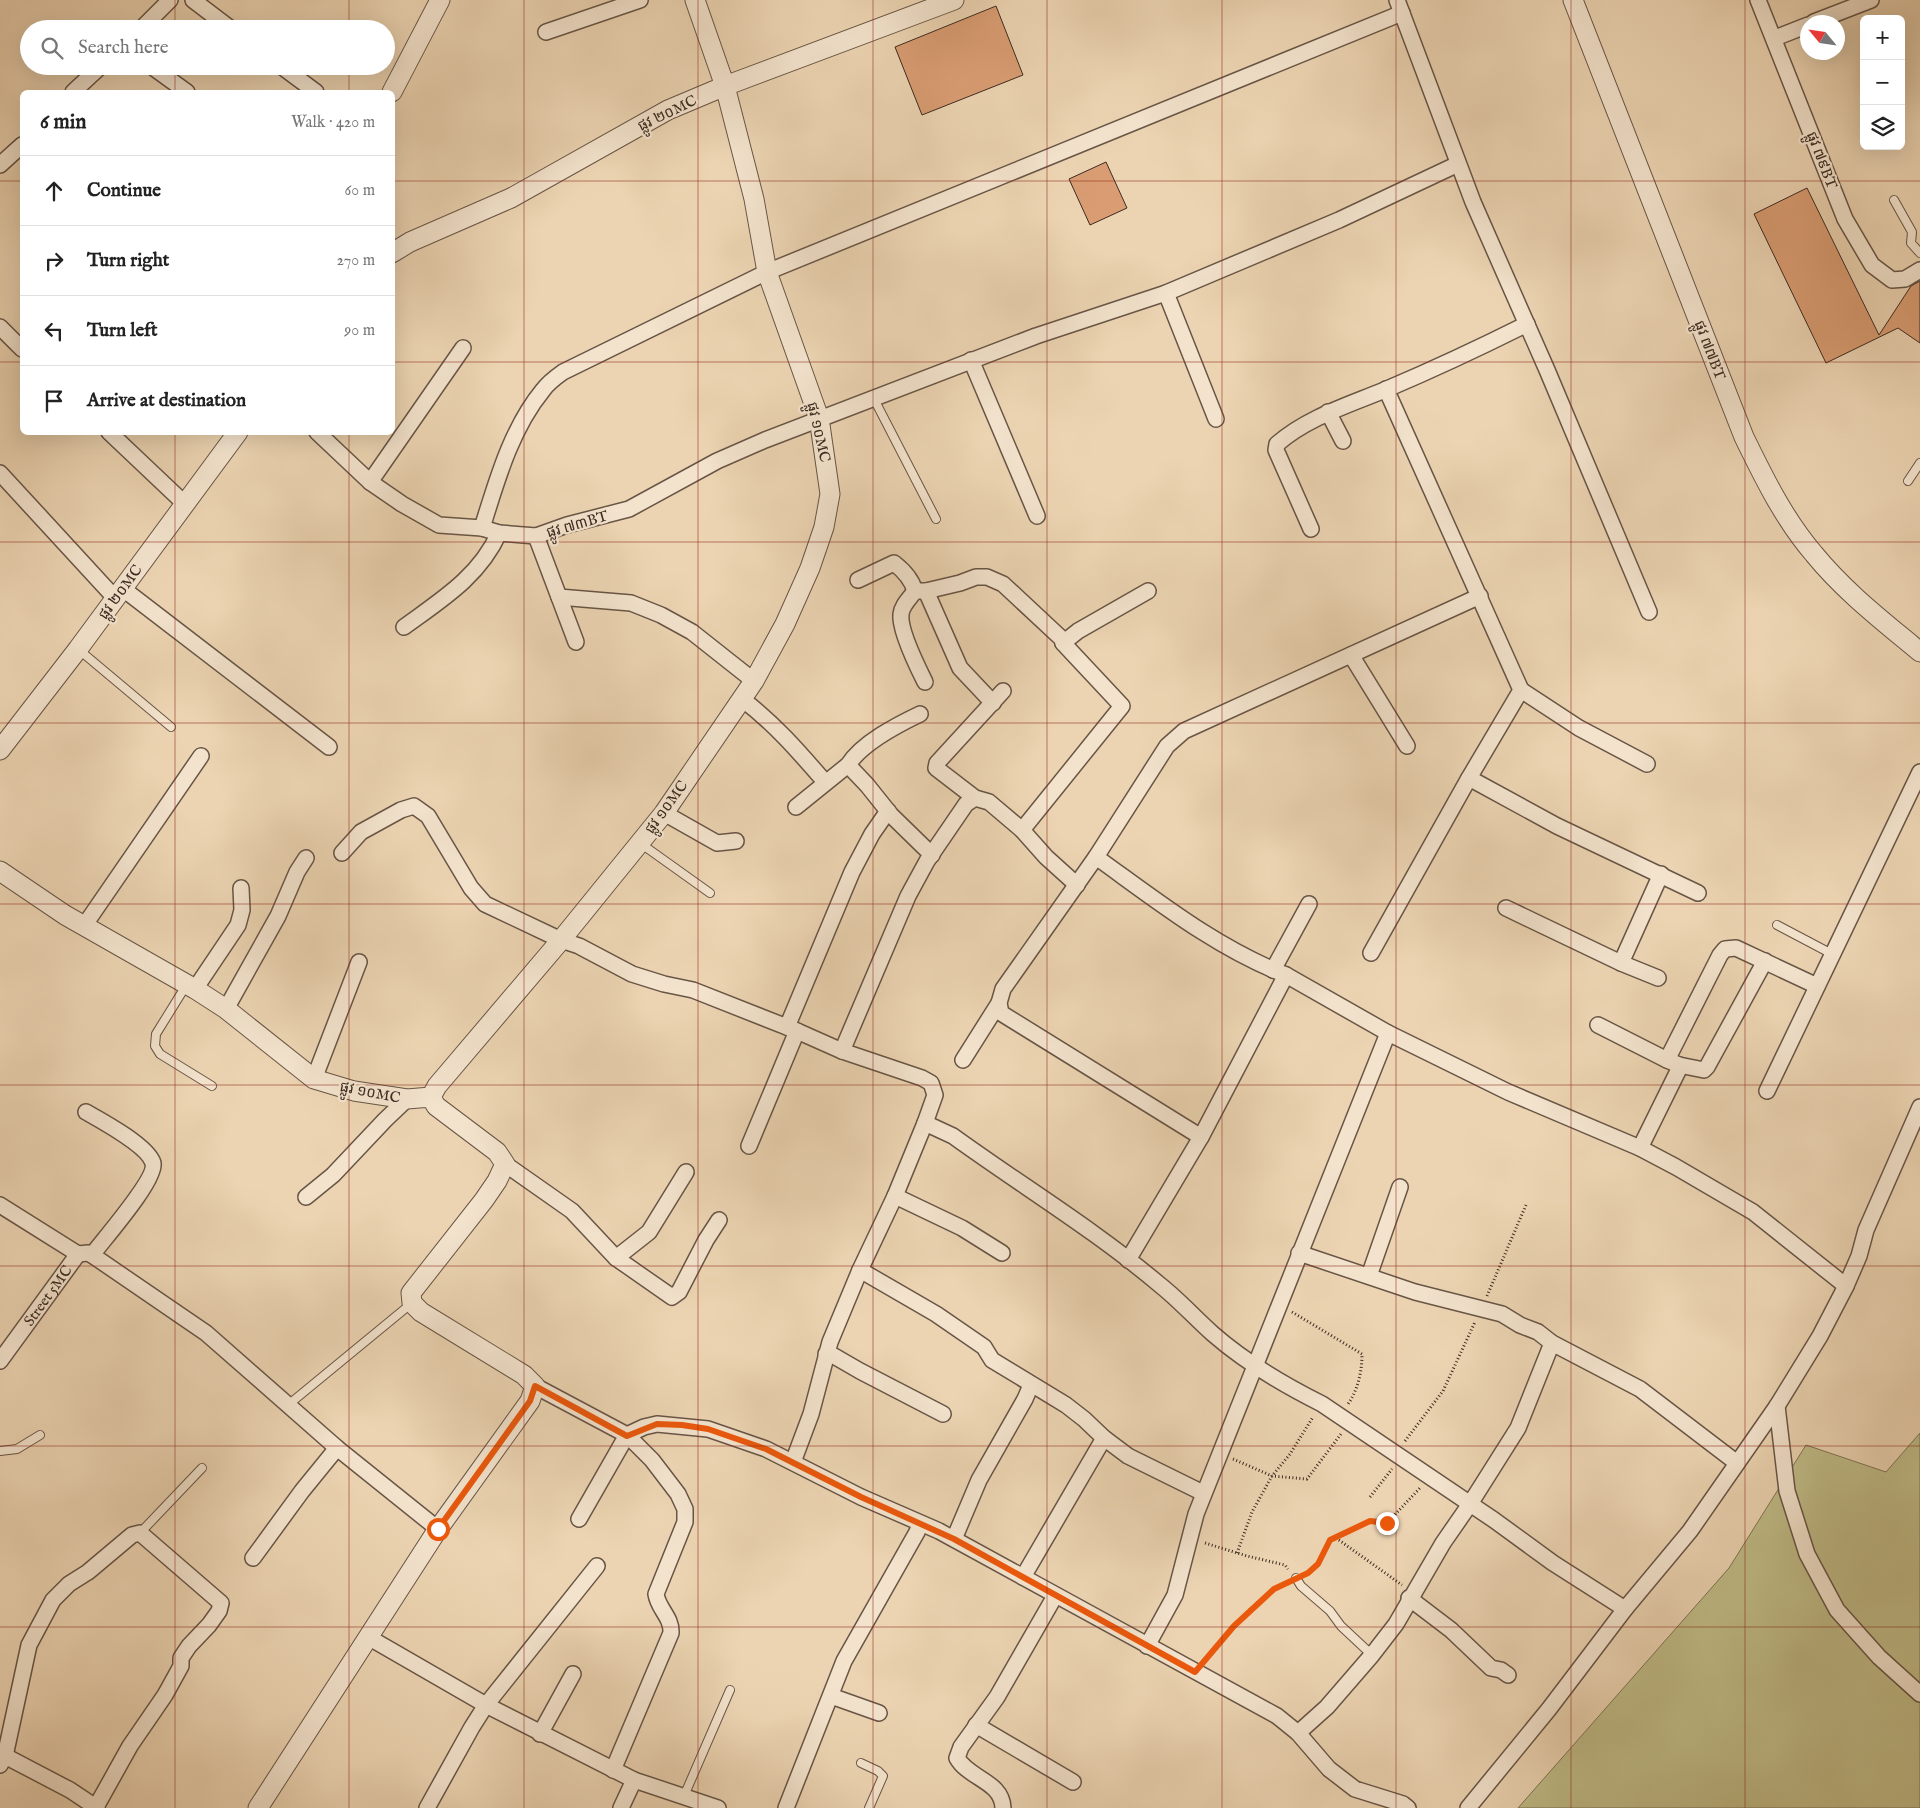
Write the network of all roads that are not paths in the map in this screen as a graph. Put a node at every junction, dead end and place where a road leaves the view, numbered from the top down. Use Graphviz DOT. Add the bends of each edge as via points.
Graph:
graph roads {
  1 [pos="170,0"];
  2 [pos="193,0"];
  3 [pos="440,0"];
  4 [pos="640,0"];
  5 [pos="694,0"];
  6 [pos="954,0"];
  7 [pos="1573,0"];
  8 [pos="1758,0"];
  9 [pos="1871,0"];
  10 [pos="1400,6"];
  11 [pos="1832,15"];
  12 [pos="150,20"];
  13 [pos="219,20"];
  14 [pos="1800,28"];
  15 [pos="546,32"];
  16 [pos="1775,38"];
  17 [pos="91,75"];
  18 [pos="163,75"];
  19 [pos="293,75"];
  20 [pos="725,86"];
  21 [pos="75,90"];
  22 [pos="184,90"];
  23 [pos="313,90"];
  24 [pos="393,90"];
  25 [pos="20,147"];
  26 [pos="1458,164"];
  27 [pos="0,165"];
  28 [pos="1894,200"];
  29 [pos="395,251"];
  30 [pos="1920,253"];
  31 [pos="1920,270"];
  32 [pos="767,272"];
  33 [pos="1166,293"];
  34 [pos="1527,324"];
  35 [pos="0,327"];
  36 [pos="20,347"];
  37 [pos="463,348"];
  38 [pos="971,360"];
  39 [pos="1386,389"];
  40 [pos="873,398"];
  41 [pos="1328,412"];
  42 [pos="819,418"];
  43 [pos="1216,420"];
  44 [pos="112,435"];
  45 [pos="236,435"];
  46 [pos="320,435"];
  47 [pos="1344,441"];
  48 [pos="1920,464"];
  49 [pos="0,473"];
  50 [pos="1908,481"];
  51 [pos="370,482"];
  52 [pos="185,504"];
  53 [pos="1037,516"];
  54 [pos="936,519"];
  55 [pos="482,528"];
  56 [pos="1311,529"];
  57 [pos="499,533"];
  58 [pos="536,536"];
  59 [pos="858,580"];
  60 [pos="921,591"];
  61 [pos="1148,591"];
  62 [pos="118,593"];
  63 [pos="1480,596"];
  64 [pos="559,597"];
  65 [pos="1649,612"];
  66 [pos="404,627"];
  67 [pos="576,642"];
  68 [pos="1063,643"];
  69 [pos="78,649"];
  70 [pos="1920,652"];
  71 [pos="1351,655"];
  72 [pos="754,681"];
  73 [pos="925,682"];
  74 [pos="1521,690"];
  75 [pos="1003,691"];
  76 [pos="742,699"];
  77 [pos="993,703"];
  78 [pos="920,714"];
  79 [pos="171,727"];
  80 [pos="1407,746"];
  81 [pos="329,748"];
  82 [pos="0,750"];
  83 [pos="201,756"];
  84 [pos="1647,764"];
  85 [pos="848,765"];
  86 [pos="1920,772"];
  87 [pos="1470,778"];
  88 [pos="825,782"];
  89 [pos="975,798"];
  90 [pos="796,807"];
  91 [pos="888,811"];
  92 [pos="664,813"];
  93 [pos="1022,830"];
  94 [pos="736,841"];
  95 [pos="640,843"];
  96 [pos="342,854"];
  97 [pos="932,855"];
  98 [pos="1096,857"];
  99 [pos="306,858"];
  100 [pos="0,871"];
  101 [pos="1661,874"];
  102 [pos="1077,885"];
  103 [pos="241,888"];
  104 [pos="710,893"];
  105 [pos="1698,893"];
  106 [pos="1309,904"];
  107 [pos="1506,908"];
  108 [pos="1777,925"];
  109 [pos="84,926"];
  110 [pos="561,940"];
  111 [pos="1372,953"];
  112 [pos="1832,954"];
  113 [pos="1764,961"];
  114 [pos="359,962"];
  115 [pos="1621,963"];
  116 [pos="1279,972"];
  117 [pos="1658,978"];
  118 [pos="191,986"];
  119 [pos="1817,986"];
  120 [pos="999,1003"];
  121 [pos="226,1008"];
  122 [pos="1598,1025"];
  123 [pos="792,1029"];
  124 [pos="1388,1033"];
  125 [pos="842,1051"];
  126 [pos="963,1060"];
  127 [pos="1673,1062"];
  128 [pos="314,1079"];
  129 [pos="212,1086"];
  130 [pos="1767,1091"];
  131 [pos="431,1097"];
  132 [pos="407,1099"];
  133 [pos="1920,1107"];
  134 [pos="86,1112"];
  135 [pos="925,1123"];
  136 [pos="1201,1137"];
  137 [pos="749,1146"];
  138 [pos="1640,1148"];
  139 [pos="505,1164"];
  140 [pos="686,1172"];
  141 [pos="1400,1187"];
  142 [pos="895,1196"];
  143 [pos="306,1197"];
  144 [pos="0,1205"];
  145 [pos="719,1220"];
  146 [pos="1299,1253"];
  147 [pos="85,1254"];
  148 [pos="1002,1254"];
  149 [pos="616,1258"];
  150 [pos="1128,1260"];
  151 [pos="860,1270"];
  152 [pos="1369,1276"];
  153 [pos="1846,1286"];
  154 [pos="412,1303"];
  155 [pos="1552,1344"];
  156 [pos="826,1354"];
  157 [pos="0,1361"];
  158 [pos="1255,1365"];
  159 [pos="535,1386"];
  160 [pos="1031,1386"];
  161 [pos="288,1405"];
  162 [pos="1777,1406"];
  163 [pos="943,1414"];
  164 [pos="40,1435"];
  165 [pos="627,1436"];
  166 [pos="1104,1438"];
  167 [pos="337,1448"];
  168 [pos="0,1451"];
  169 [pos="793,1462"];
  170 [pos="1737,1463"];
  171 [pos="202,1468"];
  172 [pos="1203,1493"];
  173 [pos="1470,1504"];
  174 [pos="579,1519"];
  175 [pos="920,1524"];
  176 [pos="438,1529"];
  177 [pos="140,1534"];
  178 [pos="954,1539"];
  179 [pos="254,1558"];
  180 [pos="597,1566"];
  181 [pos="1024,1577"];
  182 [pos="1296,1578"];
  183 [pos="1055,1596"];
  184 [pos="1411,1596"];
  185 [pos="1625,1609"];
  186 [pos="368,1637"];
  187 [pos="1147,1646"];
  188 [pos="1372,1655"];
  189 [pos="573,1674"];
  190 [pos="1508,1675"];
  191 [pos="730,1690"];
  192 [pos="1920,1694"];
  193 [pos="831,1696"];
  194 [pos="486,1706"];
  195 [pos="879,1713"];
  196 [pos="976,1725"];
  197 [pos="1298,1732"];
  198 [pos="540,1734"];
  199 [pos="2,1760"];
  200 [pos="861,1763"];
  201 [pos="612,1770"];
  202 [pos="634,1780"];
  203 [pos="1072,1782"];
  204 [pos="684,1796"];
  205 [pos="96,1808"];
  206 [pos="258,1808"];
  207 [pos="427,1808"];
  208 [pos="621,1808"];
  209 [pos="718,1808"];
  210 [pos="786,1808"];
  211 [pos="869,1808"];
  212 [pos="1003,1808"];
  213 [pos="1408,1808"];
  214 [pos="1468,1808"];
  1 -- 12 [label="street"];
  2 -- 13 [label="street"];
  3 -- 24 [label="street"];
  4 -- 15 [label="street"];
  5 -- 20 [label="street, ផ្លូវ ១០MC"];
  6 -- 20 [label="street, ផ្លូវ ២០MC"];
  7 -- 70 [label="street, ផ្លូវ ៧៧BT" via="1744,437 1776,501 1814,554 1853,596"];
  8 -- 16 [label="street, ផ្លូវ ៧៩BT"];
  9 -- 11 [label="street"];
  10 -- 26 [label="street"];
  10 -- 32 [label="street"];
  14 -- 16 [label="street"];
  16 -- 31 [label="street, ផ្លូវ ៧៩BT" via="1845,219 1872,265 1892,280 1905,279"];
  17 -- 21 [label="street"];
  18 -- 22 [label="street"];
  19 -- 23 [label="street"];
  20 -- 29 [label="street, ផ្លូវ ២០MC" via="668,110 511,198"];
  20 -- 32 [label="street, ផ្លូវ ១០MC" via="754,199"];
  25 -- 27 [label="street"];
  26 -- 33 [label="street, ផ្លូវ ៧៣BT" via="1339,220"];
  26 -- 34 [label="street"];
  28 -- 30 [label="lane" via="1912,232 1911,243"];
  32 -- 42 [label="street, ផ្លូវ ១០MC"];
  32 -- 55 [label="street" via="563,372 544,388 527,412 502,463"];
  33 -- 38 [label="street, ផ្លូវ ៧៣BT"];
  33 -- 43 [label="street"];
  34 -- 39 [label="street"];
  34 -- 65 [label="street"];
  35 -- 36 [label="street"];
  37 -- 51 [label="street"];
  38 -- 40 [label="street, ផ្លូវ ៧៣BT"];
  38 -- 53 [label="street"];
  39 -- 41 [label="street"];
  39 -- 63 [label="street"];
  40 -- 42 [label="street, ផ្លូវ ៧៣BT"];
  40 -- 54 [label="lane"];
  41 -- 47 [label="street"];
  41 -- 56 [label="street" via="1285,437 1277,444 1276,450"];
  42 -- 58 [label="street, ផ្លូវ ៧៣BT" via="717,461 629,509 567,524"];
  42 -- 72 [label="street, ផ្លូវ ១០MC" via="830,494 824,527 785,624"];
  44 -- 52 [label="street"];
  45 -- 52 [label="street, ផ្លូវ ២០MC"];
  46 -- 51 [label="street, ផ្លូវ ៧៣BT"];
  48 -- 50 [label="lane"];
  49 -- 62 [label="street"];
  51 -- 55 [label="street, ផ្លូវ ៧៣BT" via="439,525"];
  52 -- 62 [label="street, ផ្លូវ ២០MC"];
  55 -- 57 [label="street, ផ្លូវ ៧៣BT"];
  57 -- 58 [label="street, ផ្លូវ ៧៣BT"];
  57 -- 66 [label="street" via="467,578"];
  58 -- 64 [label="street"];
  59 -- 60 [label="street" via="894,564"];
  60 -- 68 [label="street" via="986,577 1003,584"];
  60 -- 73 [label="street" via="905,603 900,615 910,652"];
  60 -- 77 [label="street" via="960,668"];
  61 -- 68 [label="street"];
  62 -- 69 [label="street, ផ្លូវ ២០MC"];
  62 -- 81 [label="street"];
  63 -- 71 [label="street"];
  63 -- 74 [label="street"];
  64 -- 67 [label="street"];
  64 -- 72 [label="street" via="631,603 661,615 692,632"];
  68 -- 93 [label="street" via="1122,706"];
  69 -- 79 [label="lane"];
  69 -- 82 [label="street, ផ្លូវ ២០MC"];
  71 -- 80 [label="street"];
  71 -- 98 [label="street" via="1184,731 1167,746"];
  72 -- 76 [label="street, ផ្លូវ ១០MC"];
  74 -- 84 [label="street" via="1579,728"];
  74 -- 87 [label="street"];
  75 -- 77 [label="street"];
  76 -- 88 [label="street" via="776,727"];
  76 -- 92 [label="street, ផ្លូវ ១០MC"];
  77 -- 89 [label="street" via="936,768"];
  78 -- 85 [label="street" via="896,725 854,756"];
  83 -- 109 [label="street"];
  85 -- 88 [label="street"];
  85 -- 91 [label="street"];
  86 -- 112 [label="street"];
  87 -- 101 [label="street" via="1557,826"];
  87 -- 111 [label="street"];
  88 -- 90 [label="street"];
  89 -- 93 [label="street" via="989,802"];
  89 -- 97 [label="street" via="966,804"];
  91 -- 97 [label="street"];
  91 -- 123 [label="street" via="852,872"];
  92 -- 94 [label="street" via="717,843"];
  92 -- 95 [label="street, ផ្លូវ ១០MC"];
  93 -- 102 [label="street"];
  95 -- 104 [label="lane"];
  95 -- 110 [label="street, ផ្លូវ ១០MC"];
  96 -- 110 [label="street" via="361,832 414,806 428,816 471,888 485,904"];
  97 -- 125 [label="street" via="908,896"];
  98 -- 102 [label="street"];
  98 -- 116 [label="street" via="1209,936"];
  99 -- 121 [label="street" via="278,916"];
  100 -- 109 [label="street, ផ្លូវ ១០MC"];
  101 -- 105 [label="street"];
  101 -- 115 [label="street"];
  102 -- 120 [label="street" via="1003,989"];
  103 -- 118 [label="street" via="242,910 238,924"];
  106 -- 116 [label="street"];
  107 -- 115 [label="street"];
  108 -- 112 [label="lane"];
  109 -- 118 [label="street, ផ្លូវ ១០MC"];
  110 -- 123 [label="street" via="632,974 693,990"];
  110 -- 131 [label="street, ផ្លូវ ១០MC"];
  112 -- 119 [label="street"];
  113 -- 119 [label="street"];
  113 -- 127 [label="street" via="1707,1067 1699,1070"];
  113 -- 127 [label="street" via="1736,948 1725,949"];
  114 -- 128 [label="street"];
  115 -- 117 [label="street"];
  116 -- 124 [label="street"];
  116 -- 136 [label="street"];
  118 -- 121 [label="street, ផ្លូវ ១០MC"];
  118 -- 129 [label="lane" via="156,1034 155,1046 160,1054"];
  119 -- 130 [label="street"];
  120 -- 126 [label="street"];
  120 -- 136 [label="street" via="1001,1013 1013,1022"];
  121 -- 128 [label="street, ផ្លូវ ១០MC"];
  122 -- 127 [label="street"];
  123 -- 125 [label="street"];
  123 -- 137 [label="street"];
  124 -- 138 [label="street" via="1508,1092"];
  124 -- 146 [label="street"];
  125 -- 135 [label="street" via="931,1084 935,1095"];
  127 -- 138 [label="street" via="1678,1070"];
  128 -- 132 [label="street, ផ្លូវ ១០MC" via="354,1091"];
  131 -- 132 [label="street, ផ្លូវ ១០MC"];
  131 -- 139 [label="street" via="436,1106 496,1152"];
  132 -- 143 [label="street" via="333,1175"];
  133 -- 153 [label="street" via="1866,1230"];
  134 -- 147 [label="street, Street 5MC" via="140,1147 154,1166 144,1186"];
  135 -- 142 [label="street"];
  135 -- 150 [label="street" via="953,1136"];
  136 -- 150 [label="street"];
  138 -- 153 [label="street" via="1753,1212"];
  139 -- 149 [label="street" via="572,1211"];
  139 -- 154 [label="street" via="498,1181 411,1293"];
  140 -- 149 [label="street" via="649,1232"];
  141 -- 152 [label="street"];
  142 -- 148 [label="street" via="962,1228"];
  142 -- 151 [label="street"];
  144 -- 147 [label="street"];
  145 -- 149 [label="street" via="679,1292 672,1297"];
  146 -- 152 [label="street"];
  146 -- 158 [label="street"];
  147 -- 157 [label="street, Street 5MC"];
  147 -- 161 [label="street" via="206,1333"];
  150 -- 158 [label="street" via="1215,1336"];
  151 -- 156 [label="street"];
  151 -- 160 [label="street" via="936,1314 984,1347 992,1360"];
  152 -- 155 [label="street" via="1415,1292 1502,1314 1538,1332"];
  153 -- 162 [label="street"];
  154 -- 159 [label="street" via="421,1312 524,1375"];
  154 -- 161 [label="lane"];
  155 -- 170 [label="street" via="1640,1389"];
  155 -- 173 [label="street" via="1518,1428"];
  156 -- 163 [label="street"];
  156 -- 169 [label="street" via="811,1414"];
  158 -- 172 [label="street"];
  158 -- 173 [label="street" via="1322,1404"];
  159 -- 165 [label="street"];
  159 -- 176 [label="street" via="530,1401"];
  160 -- 166 [label="street" via="1066,1406"];
  160 -- 178 [label="street" via="979,1480"];
  161 -- 167 [label="street"];
  162 -- 170 [label="street"];
  162 -- 192 [label="street" via="1787,1490 1806,1554 1837,1610 1879,1658"];
  164 -- 168 [label="lane" via="17,1449"];
  165 -- 169 [label="street" via="657,1424 708,1429"];
  165 -- 174 [label="street"];
  165 -- 201 [label="street" via="652,1460 678,1494 685,1509 684,1522 656,1594 661,1609 668,1616 671,1633"];
  166 -- 172 [label="street" via="1128,1456"];
  166 -- 181 [label="street"];
  167 -- 176 [label="street"];
  167 -- 179 [label="street"];
  169 -- 175 [label="street"];
  170 -- 185 [label="street" via="1690,1531"];
  171 -- 177 [label="lane"];
  172 -- 187 [label="street" via="1174,1595"];
  173 -- 184 [label="street"];
  173 -- 185 [label="street"];
  175 -- 178 [label="street"];
  175 -- 193 [label="street" via="844,1661"];
  176 -- 186 [label="street"];
  177 -- 199 [label="street" via="132,1535 53,1600 29,1645"];
  177 -- 205 [label="street" via="220,1603 209,1625 181,1658 165,1695 130,1746"];
  178 -- 181 [label="street"];
  180 -- 194 [label="street"];
  181 -- 183 [label="street"];
  182 -- 188 [label="lane"];
  183 -- 187 [label="street"];
  183 -- 196 [label="street" via="1016,1666"];
  184 -- 188 [label="street" via="1396,1624"];
  184 -- 190 [label="street" via="1492,1668"];
  185 -- 214 [label="street"];
  186 -- 194 [label="street"];
  186 -- 206 [label="street"];
  187 -- 197 [label="street" via="1277,1716"];
  188 -- 197 [label="street" via="1327,1707"];
  189 -- 198 [label="street"];
  191 -- 204 [label="lane"];
  193 -- 195 [label="street"];
  193 -- 210 [label="street"];
  194 -- 198 [label="street"];
  194 -- 207 [label="street"];
  196 -- 203 [label="street"];
  196 -- 212 [label="street" via="957,1758 962,1766 996,1788 1003,1799"];
  197 -- 213 [label="street" via="1329,1769 1355,1789"];
  198 -- 201 [label="street"];
  199 -- 205 [label="street" via="70,1790"];
  200 -- 211 [label="lane" via="883,1776"];
  201 -- 202 [label="street"];
  202 -- 204 [label="street"];
  202 -- 208 [label="street"];
  204 -- 209 [label="street"];
}
